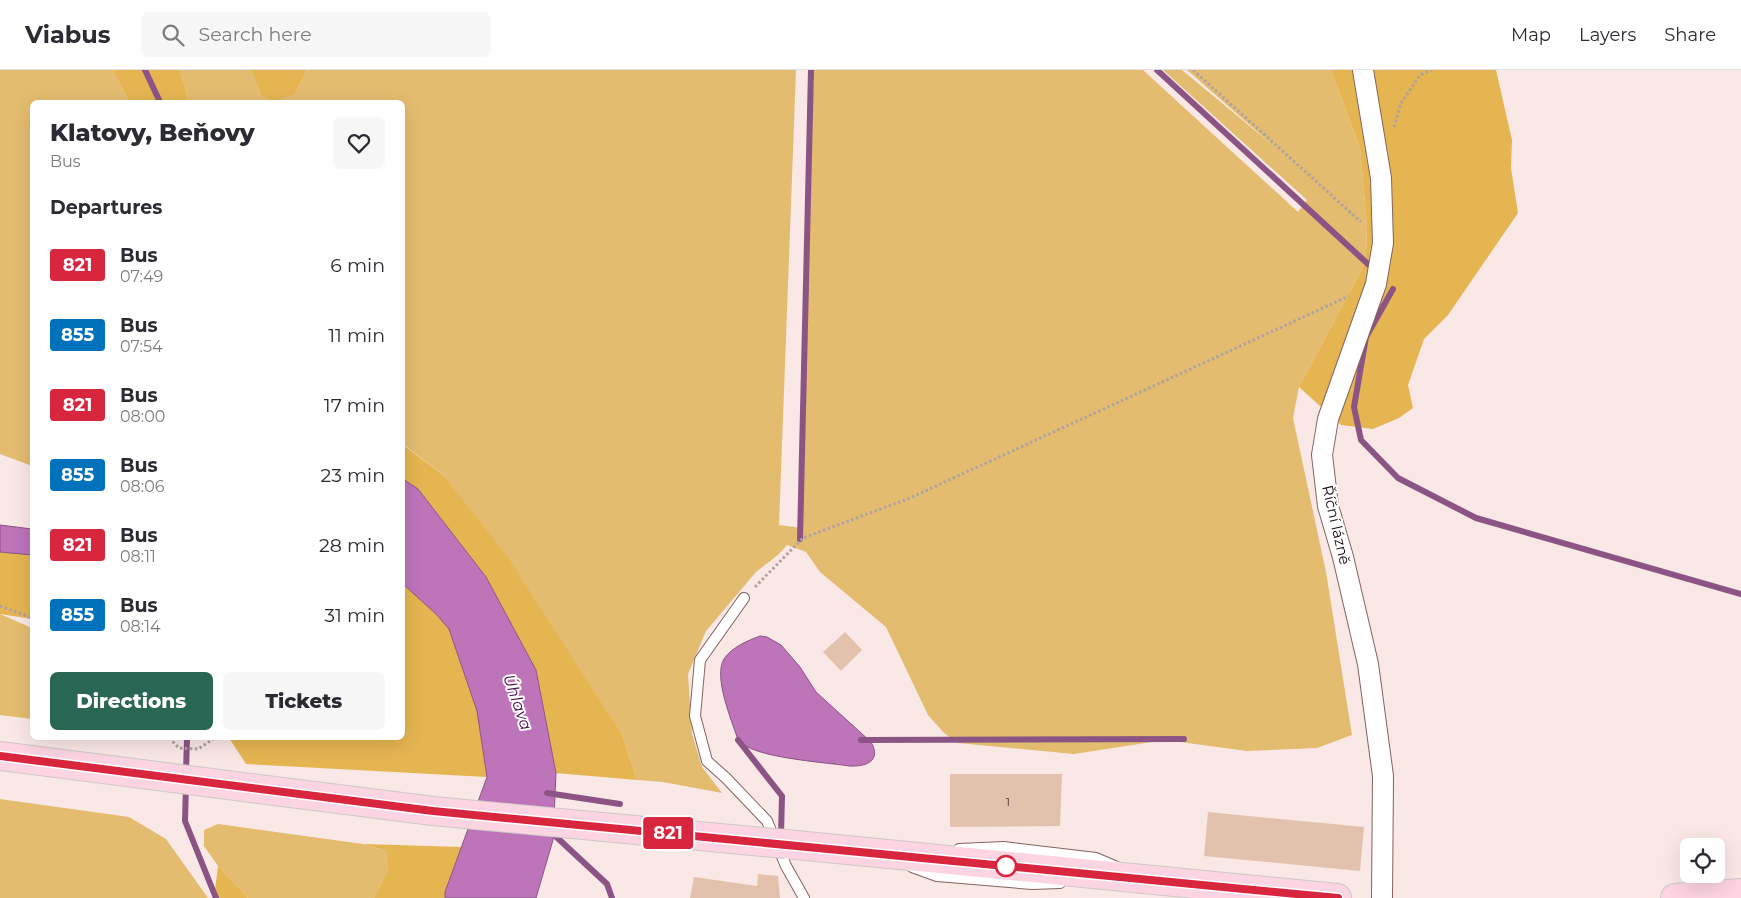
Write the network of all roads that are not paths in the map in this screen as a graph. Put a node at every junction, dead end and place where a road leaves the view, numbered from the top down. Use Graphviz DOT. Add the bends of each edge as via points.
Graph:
graph roads {
  1 [pos="1362,70"];
  2 [pos="744,598"];
  3 [pos="0,756"];
  4 [pos="1173,891"];
  5 [pos="1741,893"];
  6 [pos="804,898"];
  7 [pos="1338,898"];
  8 [pos="1382,898"];
  9 [pos="1674,898"];
  1 -- 8 [label="street, Říční lázně" via="1381,178 1384,243 1376,284 1328,418 1322,455 1328,506 1368,664 1384,776"];
  2 -- 6 [label="lane" via="700,660 695,716 707,761 767,821"];
  3 -- 4 [label="main road" via="433,811 1148,880"];
  4 -- 7 [label="main road"];
  5 -- 9 [label="main road"];
}
